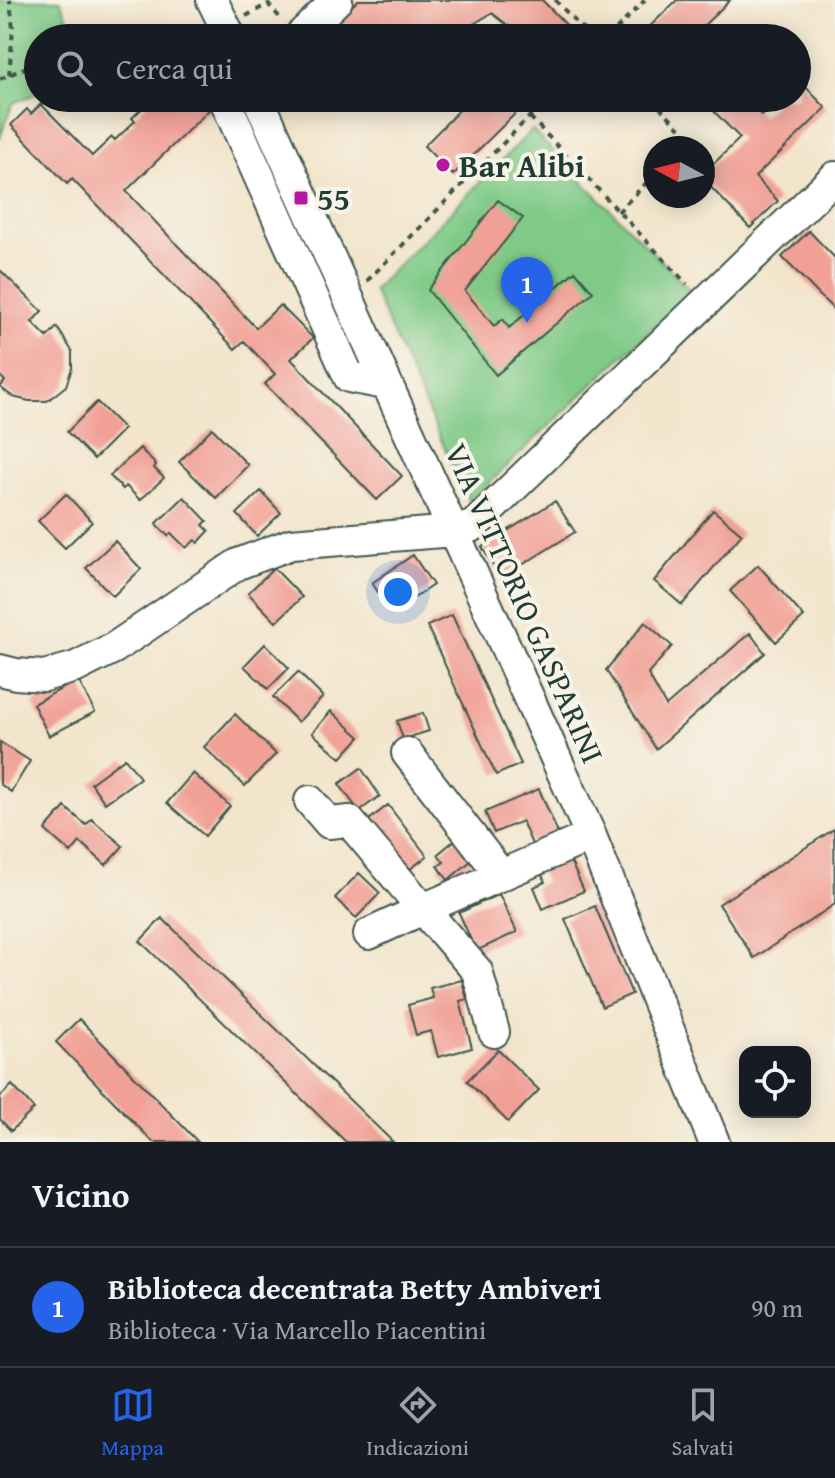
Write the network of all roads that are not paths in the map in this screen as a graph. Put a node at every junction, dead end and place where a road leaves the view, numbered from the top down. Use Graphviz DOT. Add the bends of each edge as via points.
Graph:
graph roads {
  1 [pos="337,0"];
  2 [pos="312,24"];
  3 [pos="230,112"];
  4 [pos="264,112"];
  5 [pos="835,177"];
  6 [pos="385,384"];
  7 [pos="454,531"];
  8 [pos="0,670"];
  9 [pos="407,753"];
  10 [pos="310,801"];
  11 [pos="591,836"];
  12 [pos="501,875"];
  13 [pos="423,909"];
  14 [pos="369,934"];
  15 [pos="494,1032"];
  16 [pos="714,1142"];
  1 -- 2 [label="street"];
  3 -- 6 [label="street" via="349,377"];
  4 -- 6 [label="street, VIA VITTORIO GASPARINI"];
  5 -- 7 [label="street" via="473,526"];
  6 -- 7 [label="street, VIA VITTORIO GASPARINI"];
  7 -- 8 [label="street" via="291,544 238,564 114,648 76,667 44,676"];
  7 -- 11 [label="street, VIA VITTORIO GASPARINI"];
  9 -- 12 [label="street"];
  10 -- 13 [label="street" via="329,823 349,821"];
  11 -- 12 [label="street"];
  11 -- 16 [label="street, VIA VITTORIO GASPARINI"];
  12 -- 13 [label="street"];
  13 -- 14 [label="street"];
  13 -- 15 [label="street" via="477,971"];
}
